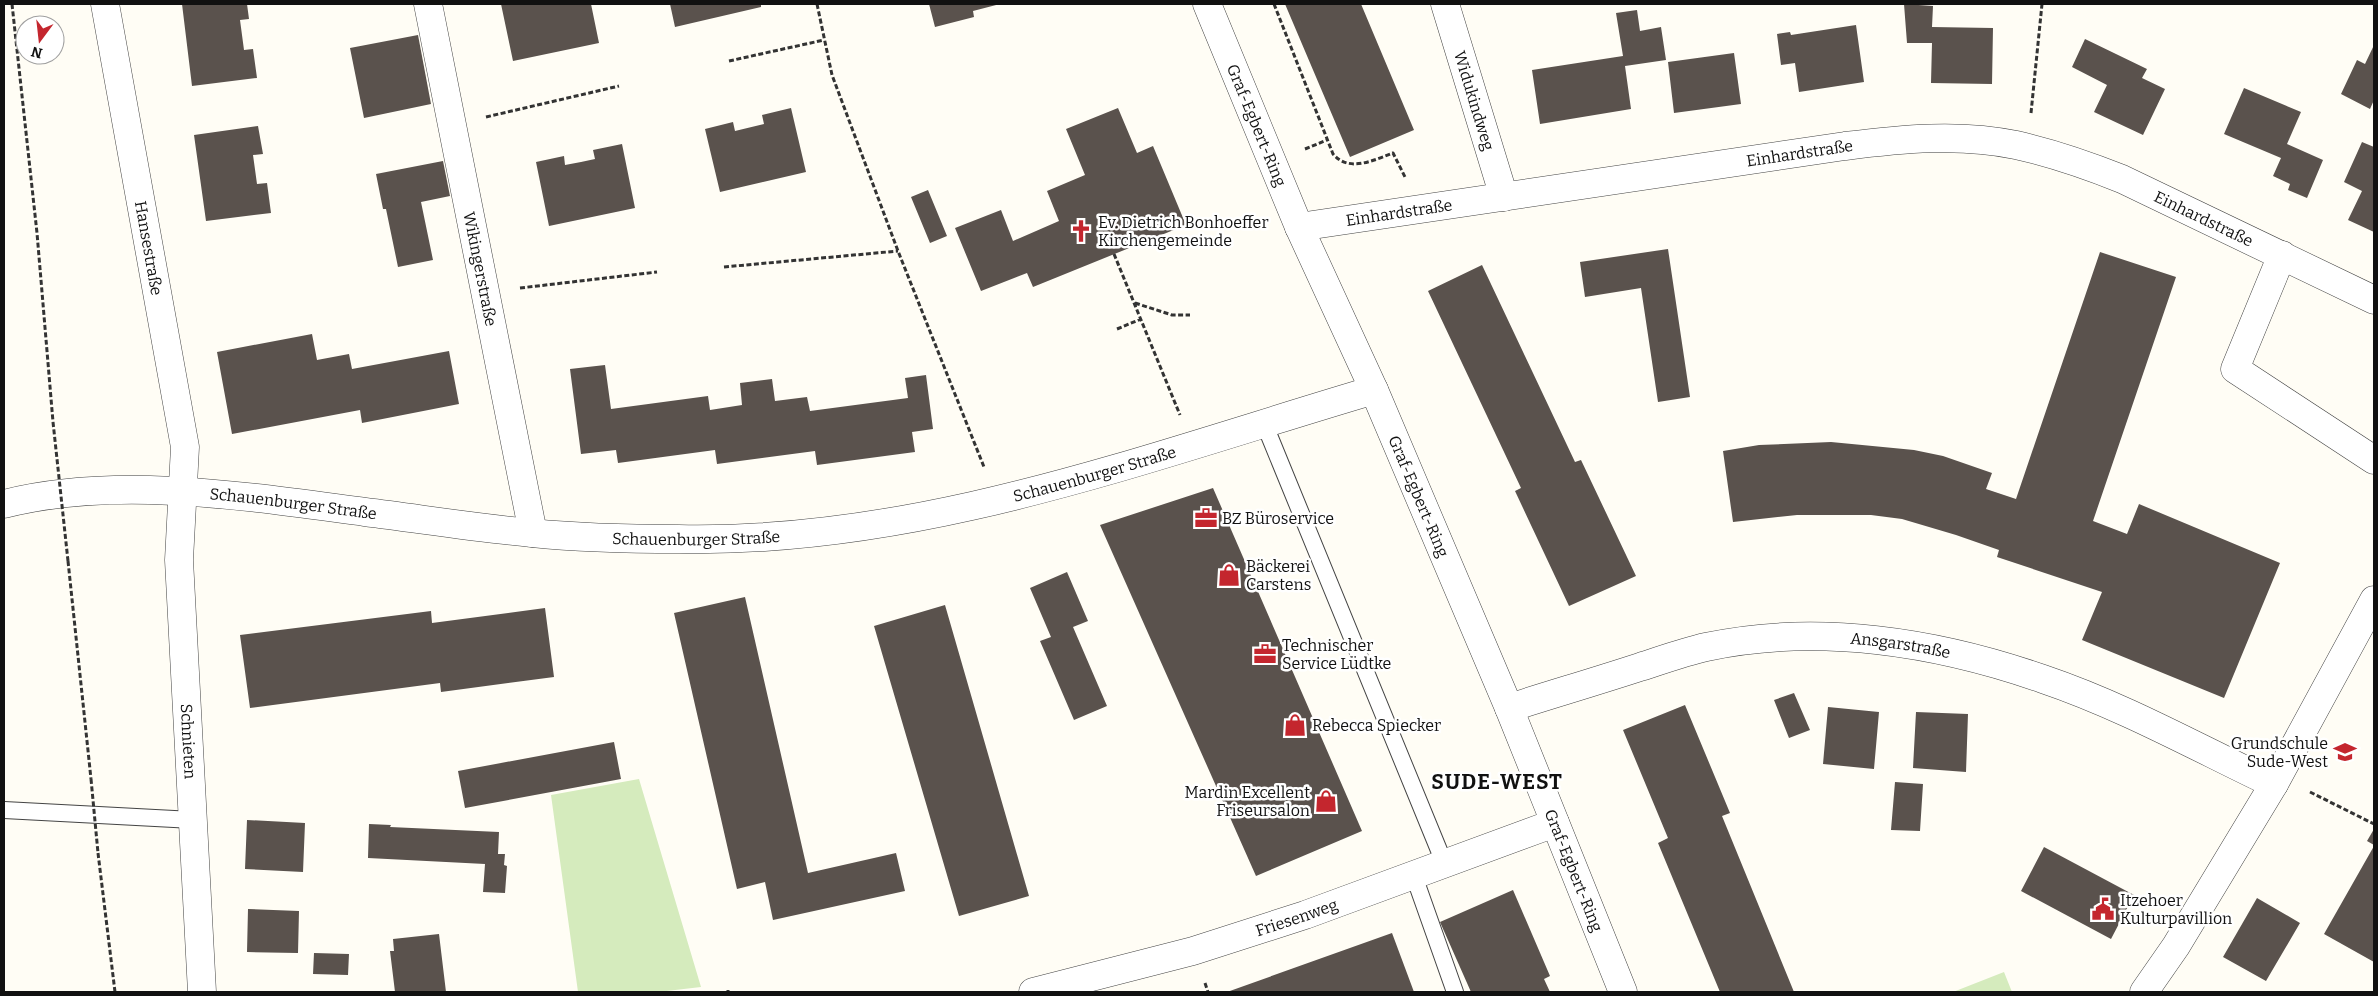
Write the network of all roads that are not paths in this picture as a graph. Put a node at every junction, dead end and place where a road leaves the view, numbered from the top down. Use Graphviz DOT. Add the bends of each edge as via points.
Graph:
graph roads {
  1 [pos="105,4"];
  2 [pos="428,4"];
  3 [pos="1207,4"];
  4 [pos="1445,4"];
  5 [pos="1504,197"];
  6 [pos="1299,228"];
  7 [pos="2282,255"];
  8 [pos="2374,300"];
  9 [pos="1374,390"];
  10 [pos="1264,423"];
  11 [pos="2374,460"];
  12 [pos="183,492"];
  13 [pos="4,504"];
  14 [pos="533,533"];
  15 [pos="2374,600"];
  16 [pos="1509,708"];
  17 [pos="2276,780"];
  18 [pos="4,810"];
  19 [pos="193,820"];
  20 [pos="1555,823"];
  21 [pos="1445,865"];
  22 [pos="1414,876"];
  23 [pos="202,992"];
  24 [pos="1033,992"];
  25 [pos="1455,992"];
  26 [pos="1624,992"];
  27 [pos="2144,992"];
  1 -- 12 [label="street, Hansestraße" via="185,447"];
  2 -- 14 [label="street, Wikingerstraße"];
  3 -- 6 [label="street, Graf-Egbert-Ring"];
  4 -- 5 [label="street, Widukindweg"];
  5 -- 6 [label="street, Einhardstraße"];
  5 -- 7 [label="street, Einhardstraße" via="1893,140 1924,138 1998,142 2087,165"];
  6 -- 9 [label="street, Graf-Egbert-Ring"];
  7 -- 8 [label="street, Einhardstraße"];
  7 -- 11 [label="street" via="2234,369"];
  9 -- 10 [label="street, Schauenburger Straße"];
  9 -- 16 [label="street, Graf-Egbert-Ring"];
  10 -- 14 [label="street, Schauenburger Straße" via="1072,482 863,527 683,540"];
  10 -- 21 [label="lane"];
  12 -- 13 [label="street, Schauenburger Straße" via="89,491 36,496"];
  12 -- 14 [label="street, Schauenburger Straße"];
  12 -- 19 [label="street, Schnieten" via="179,560"];
  15 -- 17 [label="street"];
  16 -- 17 [label="street, Ansgarstraße" via="1705,647 1775,638 1861,638 1946,652 2043,679 2098,700"];
  16 -- 20 [label="street, Graf-Egbert-Ring"];
  17 -- 27 [label="street" via="2176,946"];
  18 -- 19 [label="lane"];
  19 -- 23 [label="street, Schnieten"];
  20 -- 21 [label="street, Friesenweg"];
  20 -- 26 [label="street, Graf-Egbert-Ring"];
  21 -- 22 [label="street, Friesenweg"];
  22 -- 24 [label="street, Friesenweg" via="1193,951"];
  22 -- 25 [label="lane"];
}
